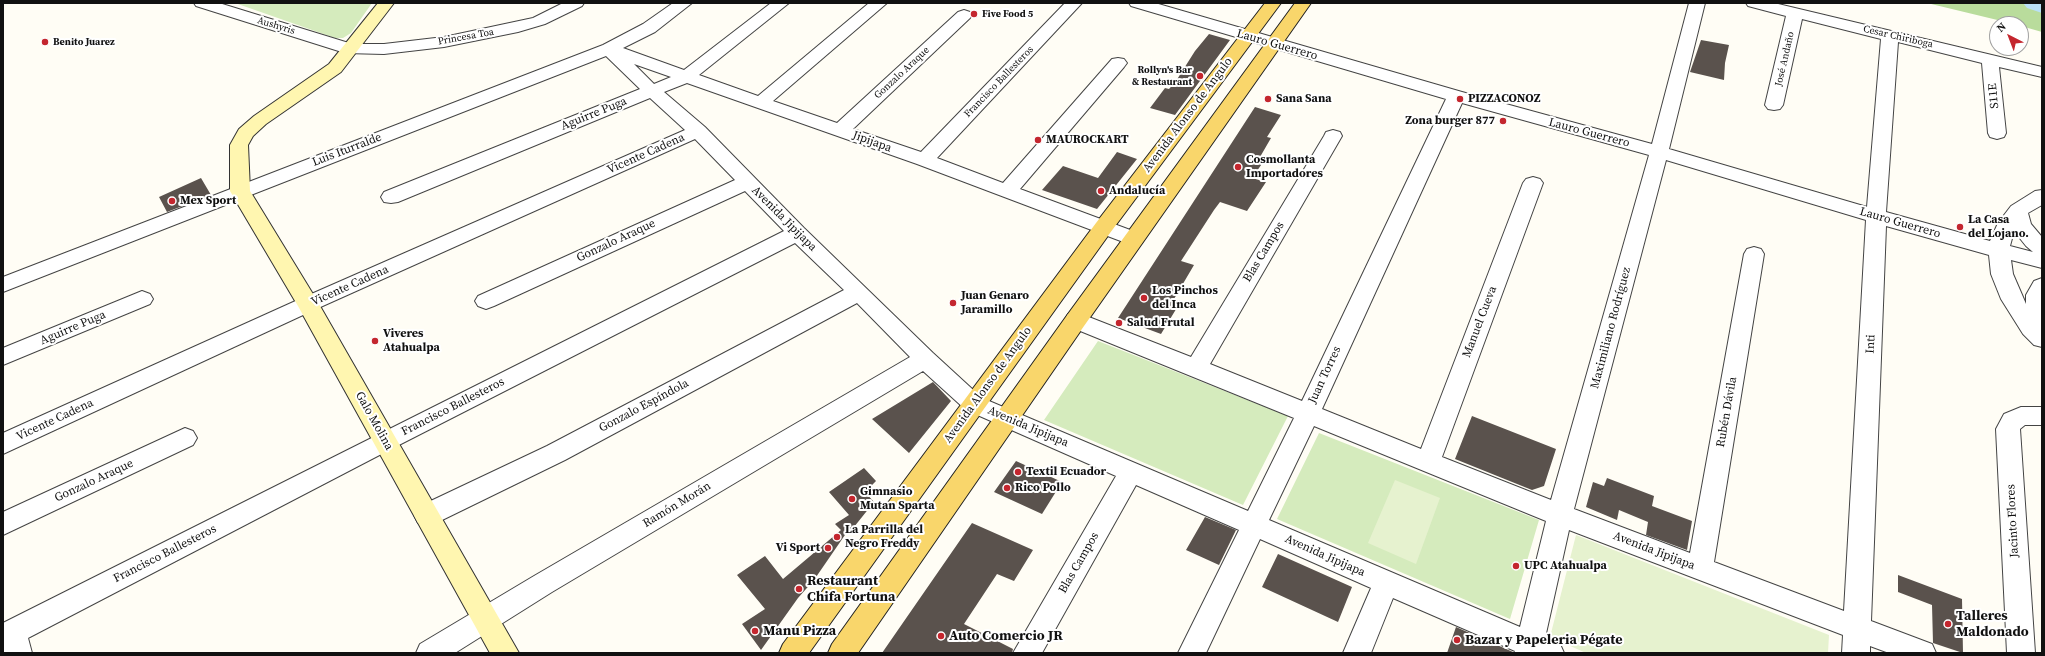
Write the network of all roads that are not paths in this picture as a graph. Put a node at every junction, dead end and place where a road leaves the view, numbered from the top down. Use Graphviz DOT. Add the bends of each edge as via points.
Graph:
graph roads {
  1 [pos="202,3"];
  2 [pos="386,3"];
  3 [pos="576,3"];
  4 [pos="684,3"];
  5 [pos="781,3"];
  6 [pos="879,3"];
  7 [pos="1074,3"];
  8 [pos="1137,3"];
  9 [pos="1273,3"];
  10 [pos="1303,3"];
  11 [pos="1697,3"];
  12 [pos="1754,3"];
  13 [pos="1795,13"];
  14 [pos="964,15"];
  15 [pos="1890,35"];
  16 [pos="1247,37"];
  17 [pos="1273,44"];
  18 [pos="351,49"];
  19 [pos="609,49"];
  20 [pos="1990,59"];
  21 [pos="1118,63"];
  22 [pos="2042,72"];
  23 [pos="686,78"];
  24 [pos="652,90"];
  25 [pos="1456,96"];
  26 [pos="760,103"];
  27 [pos="1774,105"];
  28 [pos="841,130"];
  29 [pos="698,131"];
  30 [pos="1997,133"];
  31 [pos="1333,136"];
  32 [pos="1659,152"];
  33 [pos="924,160"];
  34 [pos="747,182"];
  35 [pos="1533,183"];
  36 [pos="240,191"];
  37 [pos="1007,191"];
  38 [pos="2042,196"];
  39 [pos="391,198"];
  40 [pos="2018,211"];
  41 [pos="1876,216"];
  42 [pos="1103,228"];
  43 [pos="797,233"];
  44 [pos="1134,239"];
  45 [pos="2042,248"];
  46 [pos="1999,250"];
  47 [pos="1754,254"];
  48 [pos="2042,261"];
  49 [pos="3,285"];
  50 [pos="2042,286"];
  51 [pos="859,292"];
  52 [pos="142,299"];
  53 [pos="486,301"];
  54 [pos="308,304"];
  55 [pos="1076,320"];
  56 [pos="2042,320"];
  57 [pos="2042,339"];
  58 [pos="3,357"];
  59 [pos="925,359"];
  60 [pos="1196,368"];
  61 [pos="974,404"];
  62 [pos="1308,414"];
  63 [pos="2042,416"];
  64 [pos="1008,419"];
  65 [pos="185,438"];
  66 [pos="385,441"];
  67 [pos="3,444"];
  68 [pos="1428,462"];
  69 [pos="1131,472"];
  70 [pos="427,515"];
  71 [pos="1560,515"];
  72 [pos="3,524"];
  73 [pos="1253,524"];
  74 [pos="1700,569"];
  75 [pos="1386,583"];
  76 [pos="486,619"];
  77 [pos="1857,629"];
  78 [pos="12,641"];
  79 [pos="1536,650"];
  80 [pos="430,653"];
  81 [pos="505,653"];
  82 [pos="793,653"];
  83 [pos="842,653"];
  84 [pos="1027,653"];
  85 [pos="1192,653"];
  86 [pos="1357,653"];
  87 [pos="1856,653"];
  88 [pos="1922,653"];
  89 [pos="2021,653"];
  1 -- 18 [label="street, Aushyris"];
  2 -- 18 [label="street"];
  3 -- 18 [label="street, Princesa Toa" via="539,21 444,42 384,49"];
  4 -- 19 [label="street, Luis Iturralde" via="649,28"];
  5 -- 23 [label="street, Aguirre Puga"];
  6 -- 26 [label="street"];
  7 -- 33 [label="street, Francisco Ballesteros"];
  8 -- 16 [label="street, Lauro Guerrero"];
  9 -- 16 [label="main road, Avenida Alonso de Angulo"];
  10 -- 17 [label="main road"];
  11 -- 32 [label="street, Maximiliano Rodríguez"];
  12 -- 13 [label="street, Cesar Chiriboga"];
  13 -- 15 [label="street, Cesar Chiriboga"];
  13 -- 27 [label="street, José Andaño"];
  14 -- 28 [label="street, Gonzalo Araque"];
  15 -- 20 [label="street, Cesar Chiriboga"];
  15 -- 41 [label="street, Inti"];
  16 -- 17 [label="street, Lauro Guerrero"];
  16 -- 42 [label="main road, Avenida Alonso de Angulo"];
  17 -- 25 [label="street, Lauro Guerrero"];
  17 -- 44 [label="main road"];
  18 -- 36 [label="street" via="335,68 260,120 246,133 239,145"];
  19 -- 23 [label="street, Jipijapa"];
  19 -- 24 [label="street, Avenida Jipijapa"];
  19 -- 36 [label="street, Luis Iturralde"];
  20 -- 22 [label="street, Cesar Chiriboga"];
  20 -- 30 [label="street, S11E"];
  21 -- 37 [label="street"];
  23 -- 24 [label="street, Aguirre Puga"];
  23 -- 26 [label="street, Jipijapa"];
  24 -- 29 [label="street, Avenida Jipijapa"];
  24 -- 39 [label="street, Aguirre Puga"];
  25 -- 32 [label="street, Lauro Guerrero"];
  25 -- 62 [label="street, Juan Torres"];
  26 -- 28 [label="street, Jipijapa"];
  28 -- 33 [label="street, Jipijapa"];
  29 -- 34 [label="street, Avenida Jipijapa"];
  29 -- 54 [label="street, Vicente Cadena"];
  31 -- 60 [label="street, Blas Campos"];
  32 -- 41 [label="street, Lauro Guerrero"];
  32 -- 71 [label="street, Maximiliano Rodríguez"];
  33 -- 37 [label="street, Jipijapa"];
  34 -- 43 [label="street, Avenida Jipijapa"];
  34 -- 53 [label="street, Gonzalo Araque"];
  35 -- 68 [label="street, Manuel Cueva"];
  36 -- 49 [label="street, Luis Iturralde"];
  36 -- 54 [label="street, Galo Molina"];
  37 -- 42 [label="street, Jipijapa"];
  38 -- 40 [label="street"];
  40 -- 45 [label="street" via="2021,226"];
  40 -- 46 [label="street" via="2005,229"];
  41 -- 46 [label="street, Lauro Guerrero"];
  41 -- 77 [label="street, Inti"];
  42 -- 44 [label="street, Jipijapa"];
  42 -- 61 [label="main road, Avenida Alonso de Angulo"];
  43 -- 51 [label="street, Avenida Jipijapa"];
  43 -- 66 [label="street, Francisco Ballesteros"];
  44 -- 55 [label="main road"];
  46 -- 48 [label="street, Lauro Guerrero"];
  46 -- 57 [label="street" via="2002,274 2012,300"];
  47 -- 74 [label="street, Rubén Dávila"];
  50 -- 56 [label="street" via="2037,295 2037,308"];
  51 -- 59 [label="street, Avenida Jipijapa"];
  51 -- 70 [label="street, Gonzalo Espíndola" via="556,453"];
  52 -- 58 [label="street, Aguirre Puga"];
  54 -- 66 [label="street, Galo Molina"];
  54 -- 67 [label="street, Vicente Cadena"];
  55 -- 60 [label="street, Avenida Jipijapa"];
  55 -- 64 [label="main road"];
  59 -- 61 [label="street, Avenida Jipijapa"];
  59 -- 76 [label="street, Ramón Morán"];
  60 -- 62 [label="street, Avenida Jipijapa"];
  61 -- 64 [label="street, Avenida Jipijapa"];
  61 -- 82 [label="main road, Avenida Alonso de Angulo"];
  62 -- 68 [label="street, Avenida Jipijapa"];
  62 -- 73 [label="street, Juan Torres"];
  63 -- 89 [label="street, Jacinto Flores" via="2021,416 2012,421 2008,429"];
  64 -- 69 [label="street, Avenida Jipijapa"];
  64 -- 83 [label="main road"];
  65 -- 72 [label="street, Gonzalo Araque"];
  66 -- 70 [label="street, Galo Molina"];
  66 -- 78 [label="street, Francisco Ballesteros"];
  68 -- 71 [label="street, Avenida Jipijapa"];
  69 -- 73 [label="street, Avenida Jipijapa"];
  69 -- 84 [label="street, Blas Campos"];
  70 -- 76 [label="street, Galo Molina"];
  71 -- 74 [label="street, Avenida Jipijapa"];
  71 -- 79 [label="street, Maximiliano Rodríguez"];
  73 -- 75 [label="street, Avenida Jipijapa"];
  73 -- 85 [label="street, Juan Torres"];
  74 -- 77 [label="street, Avenida Jipijapa"];
  75 -- 79 [label="street, Avenida Jipijapa"];
  75 -- 86 [label="street"];
  76 -- 80 [label="street, Ramón Morán"];
  76 -- 81 [label="street, Galo Molina"];
  77 -- 87 [label="street, Inti"];
  77 -- 88 [label="street, Avenida Jipijapa"];
}
